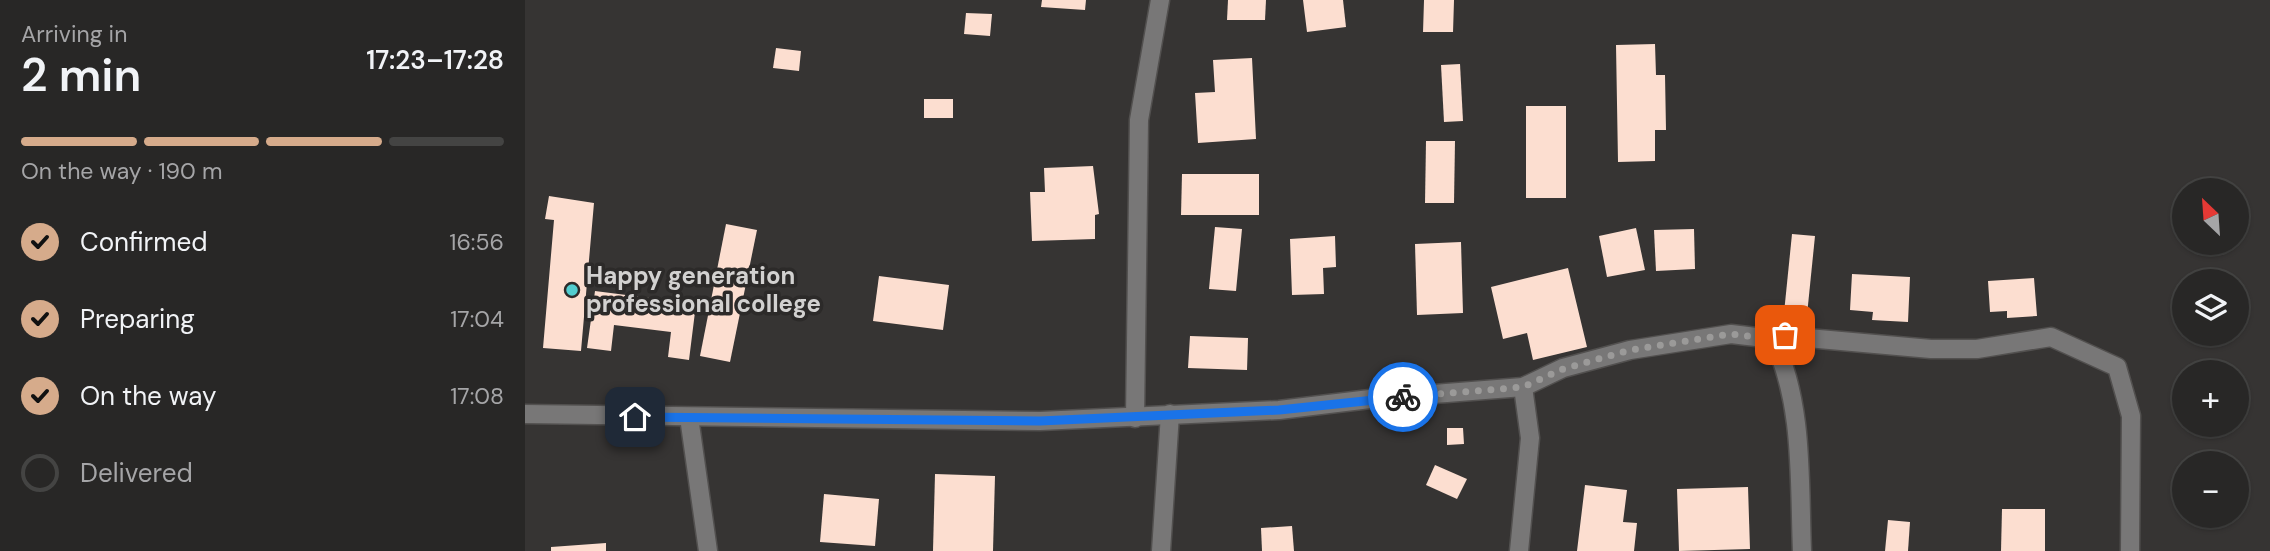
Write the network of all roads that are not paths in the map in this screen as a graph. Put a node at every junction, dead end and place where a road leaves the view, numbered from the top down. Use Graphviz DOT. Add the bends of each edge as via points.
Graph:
graph roads {
  1 [pos="1160,0"];
  2 [pos="1773,339"];
  3 [pos="1523,387"];
  4 [pos="525,414"];
  5 [pos="1170,414"];
  6 [pos="689,417"];
  7 [pos="1135,418"];
  8 [pos="708,551"];
  9 [pos="1161,551"];
  10 [pos="1519,551"];
  11 [pos="1802,551"];
  12 [pos="2130,551"];
  1 -- 7 [label="street" via="1139,120"];
  2 -- 3 [label="street" via="1731,334 1630,350 1563,369"];
  2 -- 11 [label="street" via="1787,367 1797,415"];
  2 -- 12 [label="street" via="1785,335 1977,349 2051,337 2117,367 2131,416"];
  3 -- 5 [label="street" via="1279,410"];
  3 -- 10 [label="street" via="1530,438"];
  4 -- 6 [label="street"];
  5 -- 7 [label="street"];
  5 -- 9 [label="street"];
  6 -- 7 [label="street"];
  6 -- 8 [label="street"];
}
